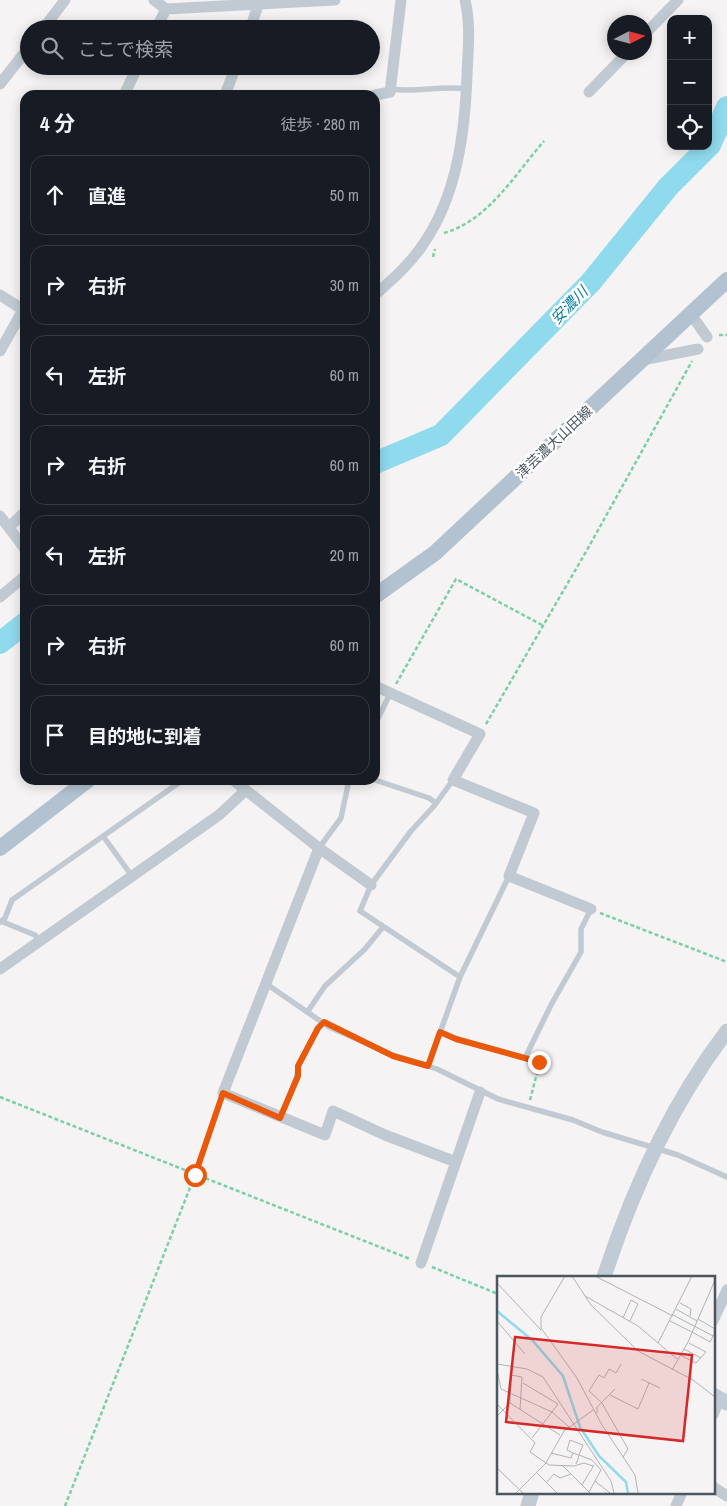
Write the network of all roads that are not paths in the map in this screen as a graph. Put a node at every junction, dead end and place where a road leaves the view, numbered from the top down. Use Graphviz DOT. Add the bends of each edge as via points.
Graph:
graph roads {
  1 [pos="65,0"];
  2 [pos="154,0"];
  3 [pos="335,0"];
  4 [pos="401,0"];
  5 [pos="465,0"];
  6 [pos="678,0"];
  7 [pos="260,3"];
  8 [pos="166,9"];
  9 [pos="50,20"];
  10 [pos="160,20"];
  11 [pos="253,20"];
  12 [pos="652,27"];
  13 [pos="20,58"];
  14 [pos="620,60"];
  15 [pos="134,75"];
  16 [pos="233,75"];
  17 [pos="0,84"];
  18 [pos="391,89"];
  19 [pos="467,89"];
  20 [pos="126,90"];
  21 [pos="227,90"];
  22 [pos="589,92"];
  23 [pos="380,94"];
  24 [pos="727,280"];
  25 [pos="380,290"];
  26 [pos="0,295"];
  27 [pos="20,306"];
  28 [pos="690,314"];
  29 [pos="20,315"];
  30 [pos="708,337"];
  31 [pos="698,349"];
  32 [pos="0,351"];
  33 [pos="642,360"];
  34 [pos="0,516"];
  35 [pos="20,517"];
  36 [pos="9,527"];
  37 [pos="20,542"];
  38 [pos="20,580"];
  39 [pos="380,592"];
  40 [pos="0,597"];
  41 [pos="380,689"];
  42 [pos="390,694"];
  43 [pos="380,714"];
  44 [pos="453,780"];
  45 [pos="380,782"];
  46 [pos="82,785"];
  47 [pos="176,785"];
  48 [pos="348,785"];
  49 [pos="245,786"];
  50 [pos="436,803"];
  51 [pos="103,836"];
  52 [pos="0,848"];
  53 [pos="319,848"];
  54 [pos="132,876"];
  55 [pos="509,876"];
  56 [pos="371,884"];
  57 [pos="591,909"];
  58 [pos="1,922"];
  59 [pos="383,927"];
  60 [pos="40,940"];
  61 [pos="0,969"];
  62 [pos="460,977"];
  63 [pos="265,983"];
  64 [pos="308,1011"];
  65 [pos="324,1022"];
  66 [pos="727,1030"];
  67 [pos="440,1032"];
  68 [pos="525,1058"];
  69 [pos="539,1062"];
  70 [pos="428,1066"];
  71 [pos="480,1092"];
  72 [pos="280,1118"];
  73 [pos="656,1149"];
  74 [pos="456,1162"];
  75 [pos="727,1177"];
  76 [pos="421,1263"];
  77 [pos="604,1276"];
  78 [pos="727,1290"];
  79 [pos="714,1319"];
  80 [pos="720,1399"];
  81 [pos="714,1413"];
  82 [pos="714,1488"];
  83 [pos="681,1494"];
  84 [pos="727,1496"];
  85 [pos="676,1506"];
  1 -- 9 [label="street"];
  2 -- 8 [label="street"];
  3 -- 7 [label="street"];
  4 -- 18 [label="street"];
  5 -- 19 [label="street" via="470,19"];
  6 -- 12 [label="street"];
  7 -- 8 [label="street"];
  7 -- 11 [label="street"];
  8 -- 10 [label="street"];
  13 -- 17 [label="street"];
  14 -- 22 [label="street"];
  15 -- 20 [label="street"];
  16 -- 21 [label="street"];
  18 -- 19 [label="lane" via="410,91 448,86"];
  18 -- 23 [label="street"];
  19 -- 25 [label="street" via="466,123 459,156 435,224 407,266"];
  24 -- 28 [label="main road, 津芸濃大山田線"];
  26 -- 27 [label="street"];
  28 -- 30 [label="street"];
  28 -- 33 [label="main road, 津芸濃大山田線"];
  29 -- 32 [label="street"];
  31 -- 33 [label="street"];
  33 -- 39 [label="main road, 津芸濃大山田線" via="435,553"];
  34 -- 36 [label="street"];
  35 -- 36 [label="street"];
  36 -- 37 [label="street"];
  38 -- 40 [label="street"];
  41 -- 42 [label="street"];
  42 -- 43 [label="lane"];
  42 -- 44 [label="street" via="480,734"];
  44 -- 50 [label="lane"];
  44 -- 55 [label="street" via="534,813"];
  45 -- 50 [label="lane"];
  46 -- 52 [label="main road"];
  47 -- 51 [label="lane"];
  48 -- 53 [label="lane" via="341,818"];
  49 -- 53 [label="street"];
  49 -- 54 [label="street" via="219,815"];
  50 -- 56 [label="lane" via="411,830"];
  51 -- 54 [label="lane"];
  51 -- 58 [label="lane" via="12,900"];
  53 -- 56 [label="street"];
  53 -- 63 [label="street"];
  54 -- 60 [label="street"];
  55 -- 57 [label="street"];
  55 -- 62 [label="lane"];
  56 -- 59 [label="lane" via="360,911"];
  57 -- 68 [label="lane" via="581,930 581,952"];
  58 -- 60 [label="lane"];
  59 -- 62 [label="lane"];
  59 -- 64 [label="lane" via="365,949 325,986"];
  60 -- 61 [label="street"];
  62 -- 67 [label="lane"];
  63 -- 64 [label="lane"];
  63 -- 72 [label="street" via="223,1093"];
  64 -- 65 [label="lane"];
  65 -- 70 [label="lane" via="393,1056"];
  65 -- 72 [label="lane" via="298,1066 298,1076"];
  66 -- 73 [label="street"];
  67 -- 68 [label="lane"];
  67 -- 70 [label="lane"];
  68 -- 69 [label="lane"];
  70 -- 71 [label="lane"];
  71 -- 73 [label="lane"];
  71 -- 74 [label="street"];
  72 -- 74 [label="street" via="325,1135 333,1111"];
  73 -- 75 [label="lane"];
  73 -- 77 [label="street" via="629,1207"];
  74 -- 76 [label="street"];
  78 -- 79 [label="street"];
  80 -- 81 [label="street"];
  82 -- 84 [label="street"];
  83 -- 85 [label="street"];
}
